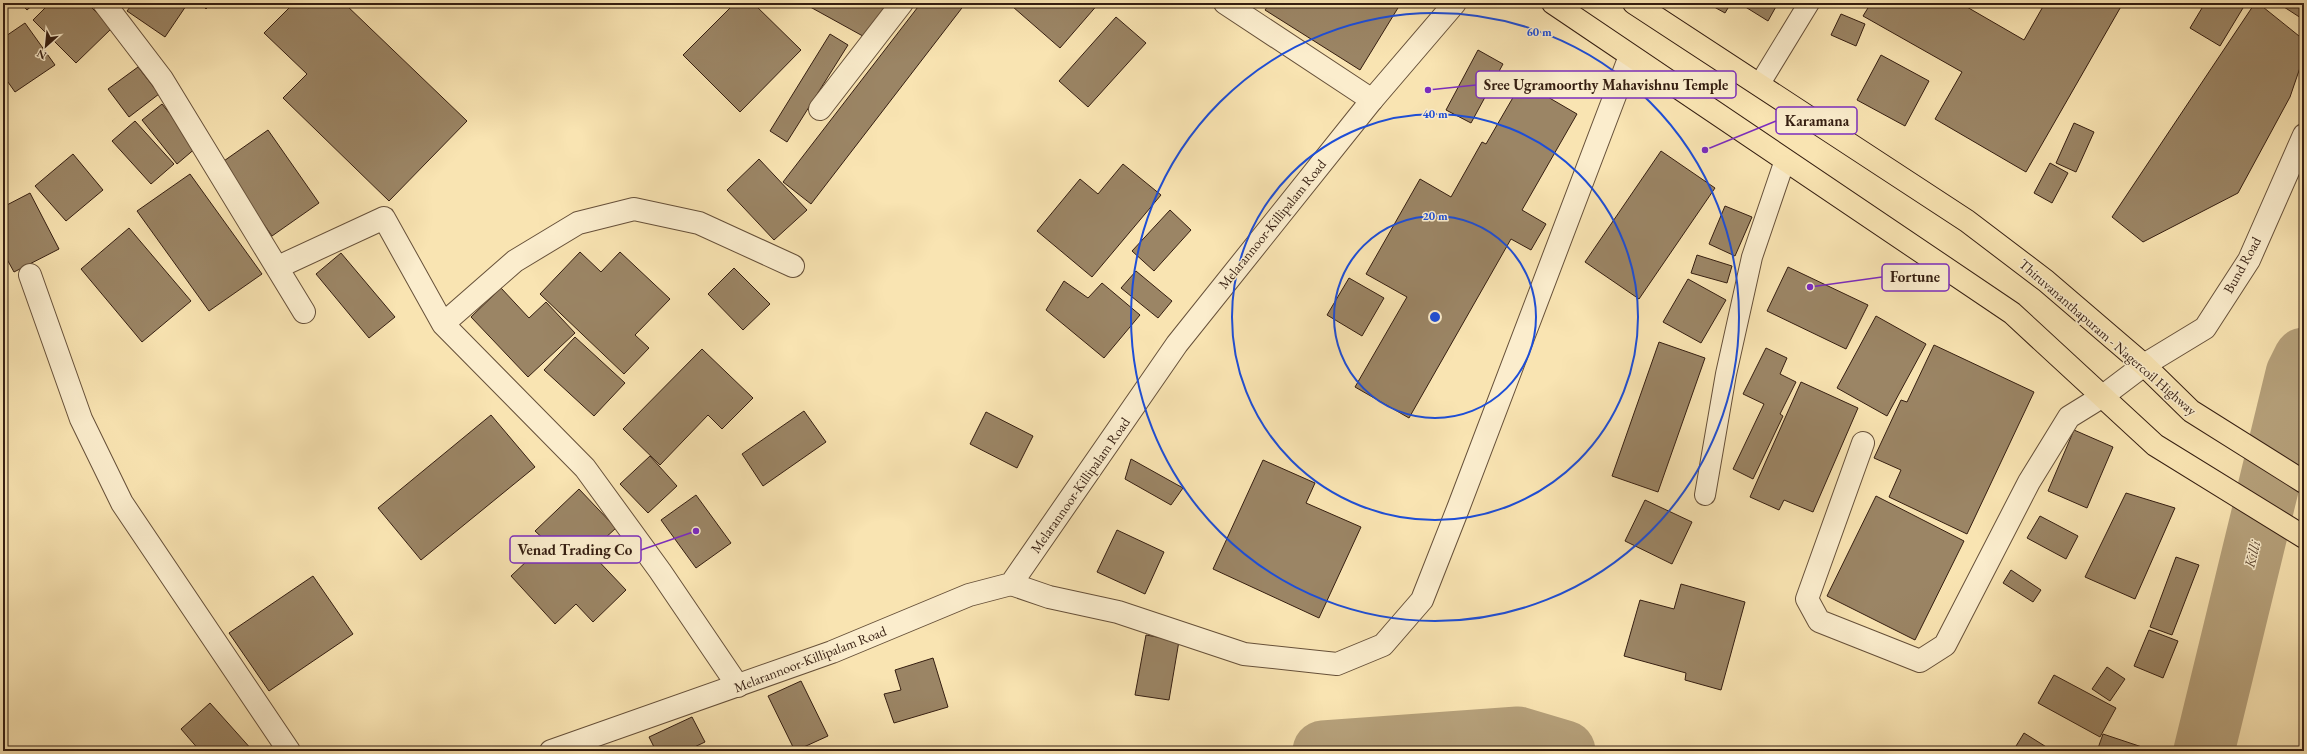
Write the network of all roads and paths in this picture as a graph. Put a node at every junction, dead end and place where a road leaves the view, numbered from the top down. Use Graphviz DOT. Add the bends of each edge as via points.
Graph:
graph roads {
  1 [pos="104,3"];
  2 [pos="902,3"];
  3 [pos="1225,3"];
  4 [pos="1455,3"];
  5 [pos="1553,3"];
  6 [pos="1634,3"];
  7 [pos="1809,3"];
  8 [pos="1630,56"];
  9 [pos="1759,85"];
  10 [pos="1372,100"];
  11 [pos="820,109"];
  12 [pos="2304,135"];
  13 [pos="1784,160"];
  14 [pos="793,266"];
  15 [pos="278,267"];
  16 [pos="30,275"];
  17 [pos="304,312"];
  18 [pos="443,324"];
  19 [pos="2144,365"];
  20 [pos="2103,396"];
  21 [pos="1863,443"];
  22 [pos="2304,482"];
  23 [pos="1705,495"];
  24 [pos="2304,537"];
  25 [pos="1011,584"];
  26 [pos="738,686"];
  27 [pos="289,751"];
  28 [pos="551,751"];
  1 -- 15 [label="street" via="162,79"];
  2 -- 11 [label="street"];
  3 -- 10 [label="street"];
  4 -- 10 [label="street, Melarannoor-Killipalam Road"];
  5 -- 8 [label="main road"];
  6 -- 9 [label="main road, Thiruvananthapuram - Nagercoil Highway"];
  7 -- 9 [label="lane"];
  8 -- 13 [label="main road"];
  8 -- 25 [label="street" via="1422,600 1383,645 1337,664 1244,654 1118,612 1049,597"];
  9 -- 19 [label="main road, Thiruvananthapuram - Nagercoil Highway" via="1967,221 2046,281"];
  10 -- 25 [label="street, Melarannoor-Killipalam Road" via="1177,344"];
  12 -- 19 [label="street, Bund Road" via="2249,260 2205,328"];
  13 -- 20 [label="main road" via="2012,313"];
  13 -- 23 [label="lane" via="1752,257 1726,374"];
  14 -- 18 [label="street" via="699,223 634,208 578,223 515,261"];
  15 -- 17 [label="street"];
  15 -- 18 [label="street" via="384,218"];
  16 -- 27 [label="street" via="81,419 122,503"];
  18 -- 26 [label="street" via="585,468 660,571"];
  19 -- 20 [label="street, Bund Road"];
  19 -- 22 [label="main road, Thiruvananthapuram - Nagercoil Highway" via="2191,411"];
  20 -- 21 [label="street, Bund Road" via="2069,417 2029,482 1946,645 1920,661 1819,621 1807,599"];
  20 -- 24 [label="main road" via="2155,445"];
  25 -- 26 [label="street, Melarannoor-Killipalam Road" via="969,595 832,652"];
  26 -- 28 [label="street, Melarannoor-Killipalam Road"];
}
